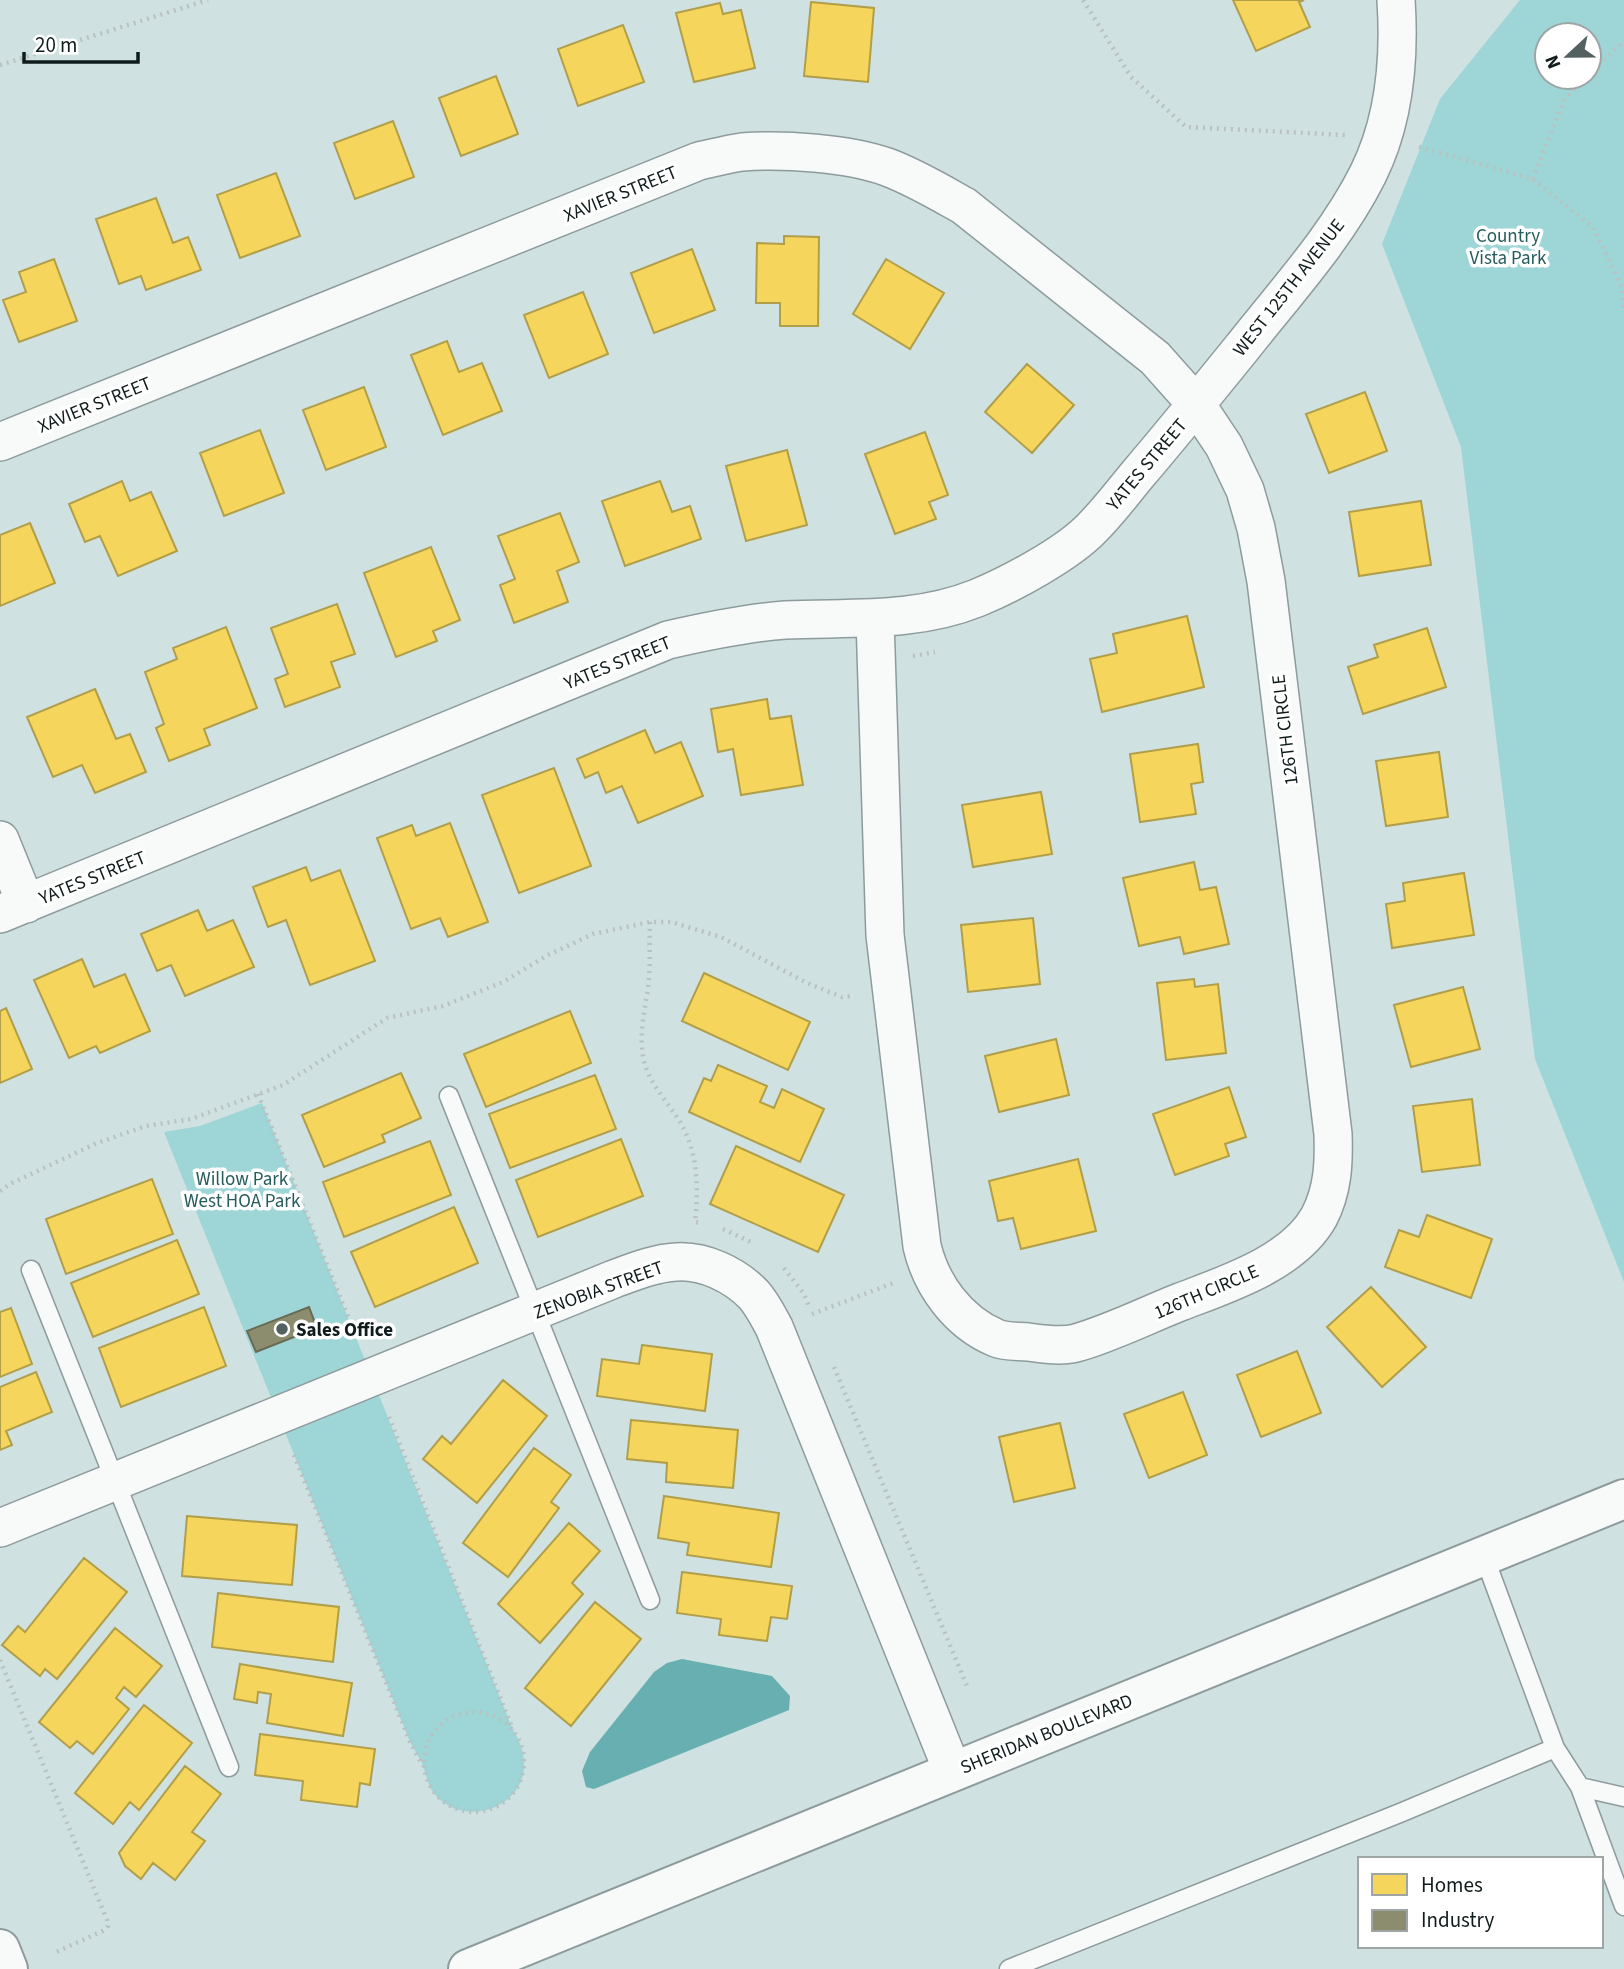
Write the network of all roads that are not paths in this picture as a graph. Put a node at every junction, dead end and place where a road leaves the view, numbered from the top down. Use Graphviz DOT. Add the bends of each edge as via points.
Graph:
graph roads {
  1 [pos="1396,0"];
  2 [pos="1196,404"];
  3 [pos="0,442"];
  4 [pos="875,619"];
  5 [pos="0,840"];
  6 [pos="13,909"];
  7 [pos="449,1096"];
  8 [pos="31,1270"];
  9 [pos="535,1311"];
  10 [pos="116,1481"];
  11 [pos="1624,1499"];
  12 [pos="0,1528"];
  13 [pos="1483,1556"];
  14 [pos="650,1600"];
  15 [pos="1555,1748"];
  16 [pos="229,1767"];
  17 [pos="952,1770"];
  18 [pos="1580,1787"];
  19 [pos="1624,1797"];
  20 [pos="1620,1885"];
  21 [pos="1624,1906"];
  22 [pos="0,1949"];
  23 [pos="8,1969"];
  24 [pos="468,1969"];
  25 [pos="1009,1969"];
  1 -- 2 [label="street, WEST 125TH AVENUE" via="1393,99 1368,174 1335,231"];
  2 -- 3 [label="street, XAVIER STREET" via="1154,358 964,206 930,186 856,159 741,152 699,161"];
  2 -- 4 [label="street, YATES STREET" via="1091,529 1067,548 976,598 910,616"];
  2 -- 4 [label="street, 126TH CIRCLE" via="1245,490 1266,581 1333,1134 1332,1180 1318,1217 1296,1244 1273,1262 1074,1343 1045,1345 998,1339 961,1317 927,1268 885,935"];
  4 -- 6 [label="street, YATES STREET" via="734,625 668,640"];
  5 -- 6 [label="street"];
  7 -- 9 [label="lane"];
  8 -- 10 [label="lane"];
  9 -- 10 [label="street, ZENOBIA STREET"];
  9 -- 14 [label="lane"];
  9 -- 17 [label="street, ZENOBIA STREET" via="634,1272 676,1262 715,1269 739,1281 756,1297 774,1327"];
  10 -- 12 [label="street, ZENOBIA STREET"];
  10 -- 16 [label="lane"];
  11 -- 13 [label="main road, SHERIDAN BOULEVARD"];
  13 -- 15 [label="lane"];
  13 -- 17 [label="main road, SHERIDAN BOULEVARD"];
  15 -- 18 [label="lane"];
  15 -- 25 [label="lane"];
  17 -- 24 [label="main road, SHERIDAN BOULEVARD"];
  18 -- 19 [label="lane"];
  18 -- 20 [label="lane"];
  20 -- 21 [label="lane"];
  22 -- 23 [label="main road"];
}
